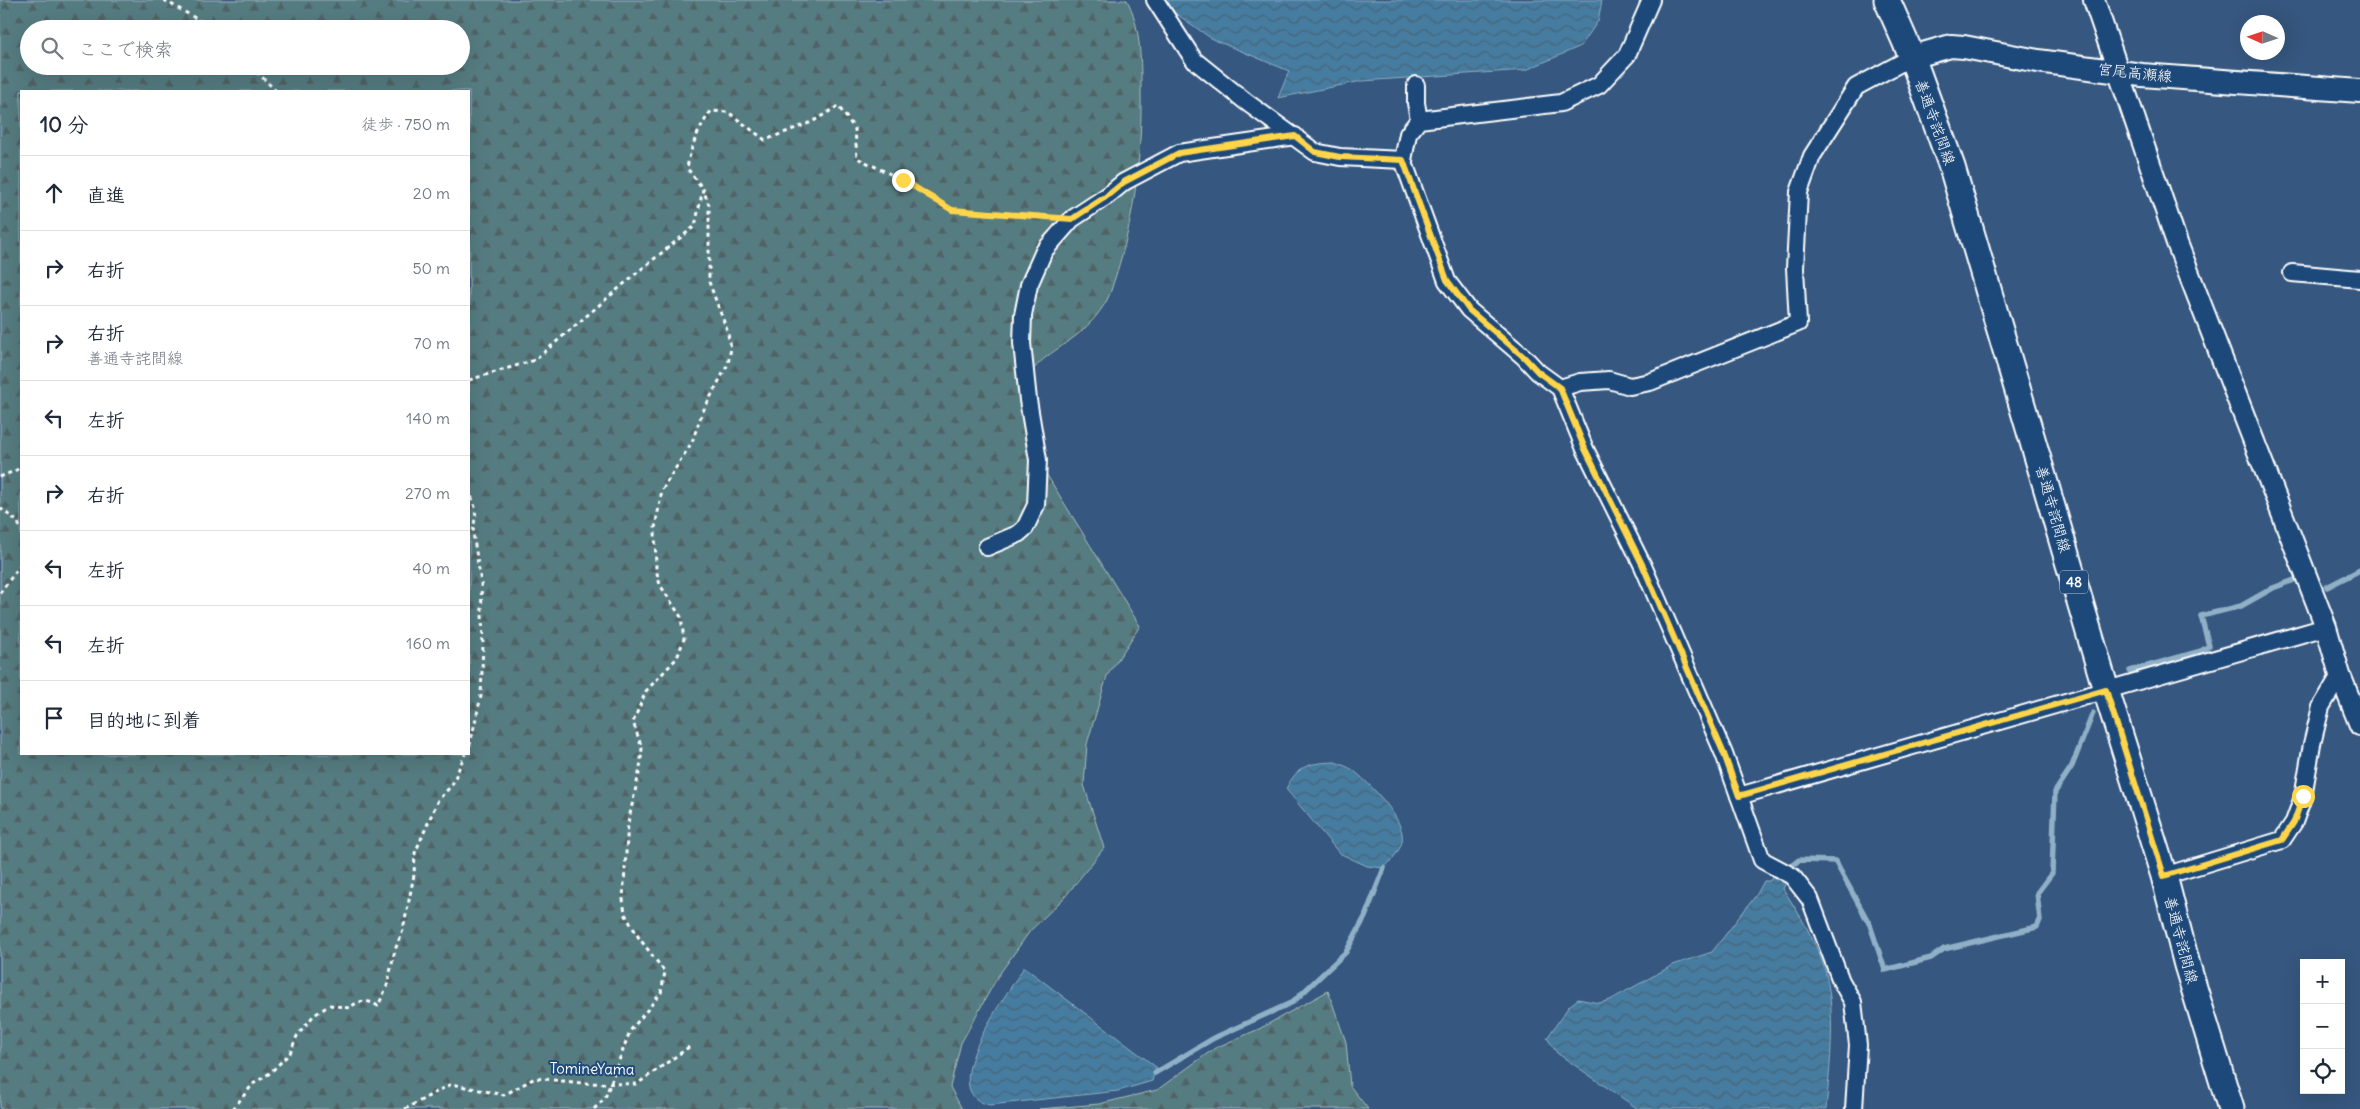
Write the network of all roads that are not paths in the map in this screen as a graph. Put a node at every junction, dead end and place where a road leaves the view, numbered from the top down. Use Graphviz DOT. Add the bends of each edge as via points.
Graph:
graph roads {
  1 [pos="1155,0"];
  2 [pos="1650,0"];
  3 [pos="1887,0"];
  4 [pos="2094,0"];
  5 [pos="1912,57"];
  6 [pos="2118,72"];
  7 [pos="1416,85"];
  8 [pos="2360,91"];
  9 [pos="1419,120"];
  10 [pos="1295,136"];
  11 [pos="1403,160"];
  12 [pos="2292,273"];
  13 [pos="2360,279"];
  14 [pos="1560,388"];
  15 [pos="987,547"];
  16 [pos="2326,627"];
  17 [pos="2340,675"];
  18 [pos="2106,690"];
  19 [pos="2360,725"];
  20 [pos="1739,796"];
  21 [pos="2164,876"];
  22 [pos="1854,1109"];
  23 [pos="2231,1109"];
  1 -- 10 [label="street" via="1194,60"];
  2 -- 9 [label="street" via="1627,54 1599,85 1561,103"];
  3 -- 5 [label="main road, 善通寺詫間線 / 48"];
  4 -- 6 [label="street"];
  5 -- 6 [label="main road, 宮尾高瀬線" via="1951,46"];
  5 -- 14 [label="street" via="1856,87 1812,156 1799,192 1795,268 1798,324 1650,382 1630,386 1609,380 1580,382"];
  5 -- 18 [label="main road, 善通寺詫間線 / 48" via="1952,167"];
  6 -- 8 [label="main road, 宮尾高瀬線"];
  6 -- 16 [label="street" via="2177,243"];
  7 -- 9 [label="street"];
  9 -- 11 [label="street" via="1408,134"];
  10 -- 11 [label="street" via="1315,152 1340,157"];
  10 -- 15 [label="street" via="1179,153 1124,182 1072,219 1044,251 1029,285 1022,343 1038,460 1036,505 1025,528"];
  11 -- 14 [label="street" via="1447,280 1469,310"];
  12 -- 13 [label="street"];
  14 -- 20 [label="street" via="1585,449 1643,566"];
  16 -- 17 [label="street"];
  16 -- 18 [label="street"];
  17 -- 19 [label="street"];
  17 -- 21 [label="street" via="2321,707 2303,796 2294,822 2282,840"];
  18 -- 20 [label="street"];
  18 -- 21 [label="main road, 善通寺詫間線 / 48"];
  20 -- 22 [label="street" via="1762,860 1792,876 1810,899 1841,981 1853,1002 1858,1045"];
  21 -- 23 [label="main road, 善通寺詫間線 / 48"];
}
